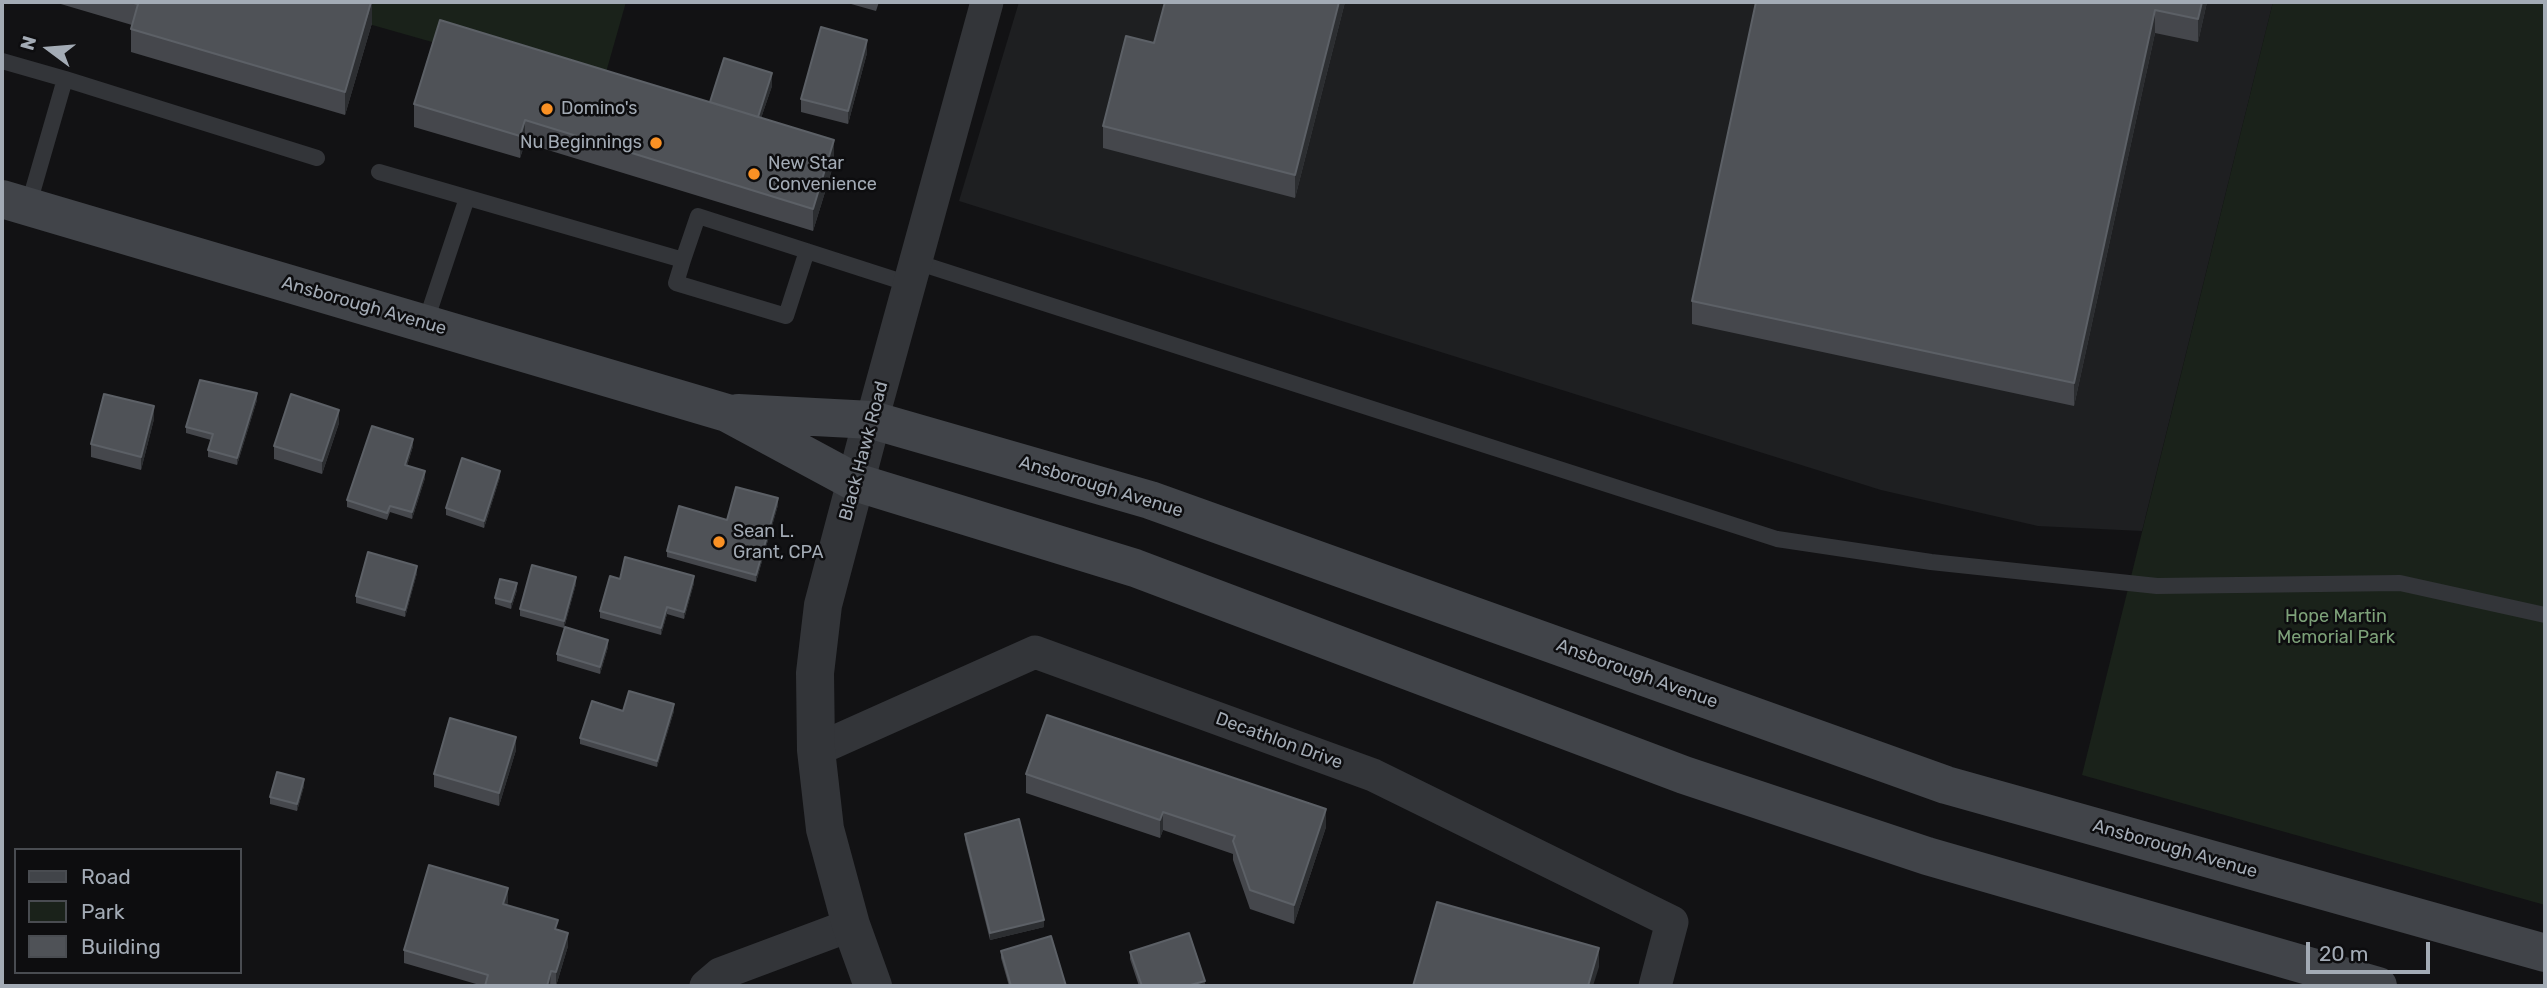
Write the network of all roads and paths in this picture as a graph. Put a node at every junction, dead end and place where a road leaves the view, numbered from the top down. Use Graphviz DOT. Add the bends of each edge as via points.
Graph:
graph roads {
  1 [pos="987,2"];
  2 [pos="2,61"];
  3 [pos="65,79"];
  4 [pos="317,158"];
  5 [pos="379,172"];
  6 [pos="467,198"];
  7 [pos="15,203"];
  8 [pos="807,251"];
  9 [pos="684,261"];
  10 [pos="912,273"];
  11 [pos="425,324"];
  12 [pos="727,413"];
  13 [pos="872,420"];
  14 [pos="855,482"];
  15 [pos="2545,615"];
  16 [pos="816,750"];
  17 [pos="851,925"];
  18 [pos="2545,953"];
  19 [pos="706,986"];
  20 [pos="873,986"];
  21 [pos="1655,986"];
  22 [pos="2378,986"];
  1 -- 10 [label="street, Black Hawk Road"];
  2 -- 3 [label="lane"];
  3 -- 4 [label="lane"];
  3 -- 7 [label="lane"];
  5 -- 6 [label="lane"];
  6 -- 9 [label="lane"];
  6 -- 11 [label="lane"];
  7 -- 11 [label="main road, Ansborough Avenue"];
  8 -- 9 [label="lane" via="698,216"];
  8 -- 9 [label="lane" via="786,316 676,283"];
  8 -- 10 [label="lane"];
  10 -- 13 [label="street, Black Hawk Road"];
  10 -- 15 [label="lane" via="1777,539 1931,562 2157,586 2400,583"];
  11 -- 12 [label="main road, Ansborough Avenue"];
  12 -- 13 [label="main road, Ansborough Avenue"];
  12 -- 14 [label="main road, Ansborough Avenue"];
  13 -- 14 [label="street, Black Hawk Road"];
  13 -- 18 [label="main road, Ansborough Avenue" via="1150,500 1946,785"];
  14 -- 16 [label="street, Black Hawk Road" via="823,605 815,673"];
  14 -- 22 [label="main road, Ansborough Avenue" via="1135,568 1684,775 1927,856"];
  16 -- 17 [label="street, Black Hawk Road" via="825,829"];
  16 -- 21 [label="street, Decathlon Drive" via="1035,652 1373,775 1672,922"];
  17 -- 19 [label="street" via="720,974"];
  17 -- 20 [label="street, Black Hawk Road"];
}
